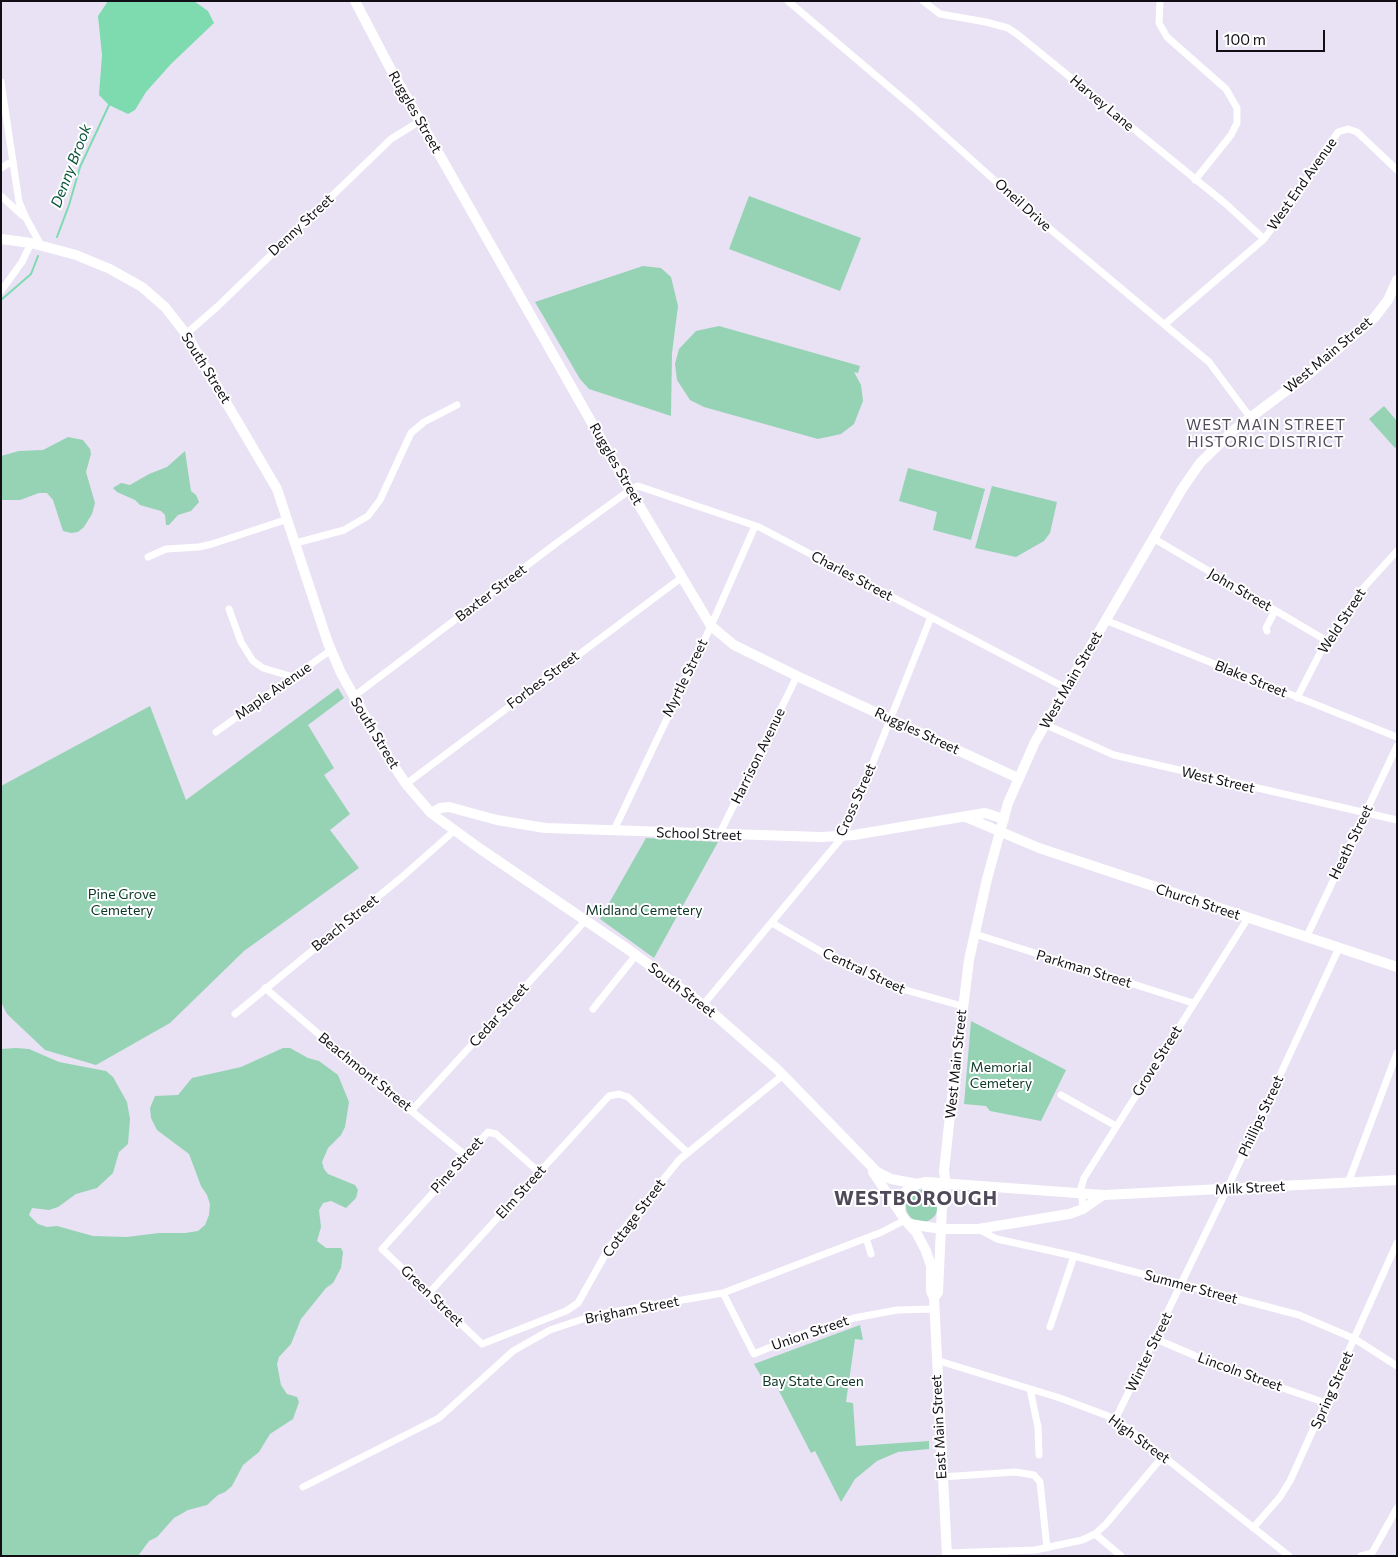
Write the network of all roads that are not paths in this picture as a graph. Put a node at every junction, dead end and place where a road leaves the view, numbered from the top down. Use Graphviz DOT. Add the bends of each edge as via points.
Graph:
graph roads {
  1 [pos="355,1"];
  2 [pos="788,1"];
  3 [pos="924,1"];
  4 [pos="1160,1"];
  5 [pos="1,82"];
  6 [pos="420,122"];
  7 [pos="13,160"];
  8 [pos="1,168"];
  9 [pos="1397,170"];
  10 [pos="1194,180"];
  11 [pos="1,196"];
  12 [pos="26,218"];
  13 [pos="1,239"];
  14 [pos="1264,239"];
  15 [pos="31,243"];
  16 [pos="42,247"];
  17 [pos="1397,280"];
  18 [pos="1,291"];
  19 [pos="1165,324"];
  20 [pos="186,334"];
  21 [pos="456,404"];
  22 [pos="1250,417"];
  23 [pos="630,490"];
  24 [pos="288,518"];
  25 [pos="755,526"];
  26 [pos="1153,538"];
  27 [pos="296,543"];
  28 [pos="1397,551"];
  29 [pos="148,557"];
  30 [pos="681,578"];
  31 [pos="229,609"];
  32 [pos="1275,611"];
  33 [pos="932,618"];
  34 [pos="1105,620"];
  35 [pos="710,626"];
  36 [pos="1267,631"];
  37 [pos="1327,641"];
  38 [pos="331,650"];
  39 [pos="797,676"];
  40 [pos="292,677"];
  41 [pos="1066,688"];
  42 [pos="353,697"];
  43 [pos="1297,698"];
  44 [pos="891,718"];
  45 [pos="1044,724"];
  46 [pos="216,732"];
  47 [pos="1397,737"];
  48 [pos="1397,746"];
  49 [pos="1018,778"];
  50 [pos="406,784"];
  51 [pos="1366,812"];
  52 [pos="431,813"];
  53 [pos="968,818"];
  54 [pos="1004,819"];
  55 [pos="1397,820"];
  56 [pos="614,830"];
  57 [pos="454,831"];
  58 [pos="1001,832"];
  59 [pos="719,835"];
  60 [pos="844,835"];
  61 [pos="1248,918"];
  62 [pos="586,920"];
  63 [pos="772,923"];
  64 [pos="976,934"];
  65 [pos="1306,938"];
  66 [pos="1339,948"];
  67 [pos="636,955"];
  68 [pos="1397,967"];
  69 [pos="265,988"];
  70 [pos="1193,1003"];
  71 [pos="703,1004"];
  72 [pos="962,1006"];
  73 [pos="593,1009"];
  74 [pos="235,1014"];
  75 [pos="1397,1053"];
  76 [pos="783,1075"];
  77 [pos="1061,1095"];
  78 [pos="412,1110"];
  79 [pos="1116,1126"];
  80 [pos="688,1152"];
  81 [pos="465,1155"];
  82 [pos="866,1163"];
  83 [pos="539,1172"];
  84 [pos="944,1179"];
  85 [pos="1397,1180"];
  86 [pos="920,1183"];
  87 [pos="1348,1183"];
  88 [pos="1227,1189"];
  89 [pos="1081,1193"];
  90 [pos="1104,1195"];
  91 [pos="942,1209"];
  92 [pos="1083,1209"];
  93 [pos="905,1218"];
  94 [pos="925,1227"];
  95 [pos="940,1229"];
  96 [pos="978,1229"];
  97 [pos="962,1230"];
  98 [pos="866,1238"];
  99 [pos="1397,1243"];
  100 [pos="924,1247"];
  101 [pos="382,1249"];
  102 [pos="940,1253"];
  103 [pos="871,1254"];
  104 [pos="1074,1256"];
  105 [pos="1394,1257"];
  106 [pos="1181,1284"];
  107 [pos="429,1293"];
  108 [pos="723,1293"];
  109 [pos="934,1304"];
  110 [pos="1050,1327"];
  111 [pos="1355,1338"];
  112 [pos="1156,1339"];
  113 [pos="482,1344"];
  114 [pos="936,1360"];
  115 [pos="1397,1366"];
  116 [pos="1030,1389"];
  117 [pos="1326,1403"];
  118 [pos="1115,1420"];
  119 [pos="1039,1455"];
  120 [pos="1163,1456"];
  121 [pos="942,1477"];
  122 [pos="303,1486"];
  123 [pos="1397,1508"];
  124 [pos="1253,1528"];
  125 [pos="1095,1534"];
  126 [pos="1047,1548"];
  127 [pos="946,1554"];
  128 [pos="1363,1555"];
  129 [pos="1121,1556"];
  130 [pos="1289,1556"];
  1 -- 6 [label="main road, Ruggles Street"];
  2 -- 19 [label="street, Oneil Drive" via="914,108 1030,213"];
  3 -- 10 [label="street, Harvey Lane" via="940,14 1008,28"];
  4 -- 10 [label="street" via="1160,23 1166,37 1226,89 1237,108 1237,123 1231,135"];
  5 -- 7 [label="street"];
  6 -- 20 [label="street, Denny Street" via="391,139"];
  6 -- 23 [label="main road, Ruggles Street"];
  7 -- 8 [label="street"];
  7 -- 12 [label="street" via="16,186"];
  9 -- 14 [label="street, West End Avenue" via="1356,132 1343,130 1335,136"];
  10 -- 14 [label="street, Harvey Lane"];
  11 -- 12 [label="street"];
  12 -- 16 [label="street"];
  13 -- 15 [label="main road, South Street"];
  14 -- 19 [label="street, West End Avenue"];
  15 -- 16 [label="main road, South Street"];
  15 -- 18 [label="street"];
  16 -- 20 [label="main road, South Street" via="94,262 142,287 165,307"];
  17 -- 22 [label="main road, West Main Street" via="1375,317 1310,373"];
  19 -- 22 [label="street, Oneil Drive" via="1215,369"];
  20 -- 24 [label="main road, South Street" via="270,474"];
  21 -- 27 [label="street" via="411,433 380,500 368,516 344,530"];
  22 -- 26 [label="main road, West Main Street" via="1200,462"];
  23 -- 25 [label="street, Charles Street" via="638,486"];
  23 -- 30 [label="main road, Ruggles Street"];
  23 -- 42 [label="street, Baxter Street"];
  24 -- 27 [label="main road, South Street"];
  24 -- 29 [label="street" via="212,544 166,549"];
  25 -- 33 [label="street, Charles Street"];
  25 -- 35 [label="street, Myrtle Street"];
  26 -- 32 [label="street, John Street"];
  26 -- 34 [label="main road, West Main Street"];
  27 -- 38 [label="main road, South Street"];
  28 -- 37 [label="street, Weld Street" via="1366,585"];
  30 -- 35 [label="main road, Ruggles Street"];
  30 -- 50 [label="street, Forbes Street"];
  31 -- 40 [label="street" via="241,642 253,661 263,668"];
  32 -- 36 [label="street"];
  32 -- 37 [label="street, John Street"];
  33 -- 41 [label="street, Charles Street"];
  33 -- 44 [label="street, Cross Street"];
  34 -- 41 [label="main road, West Main Street"];
  34 -- 43 [label="street, Blake Street"];
  35 -- 39 [label="main road, Ruggles Street" via="734,645"];
  35 -- 56 [label="street, Myrtle Street"];
  37 -- 43 [label="street, Weld Street"];
  38 -- 40 [label="street, Maple Avenue"];
  38 -- 42 [label="main road, South Street"];
  39 -- 44 [label="main road, Ruggles Street"];
  39 -- 59 [label="street, Harrison Avenue"];
  40 -- 46 [label="street, Maple Avenue"];
  41 -- 45 [label="main road, West Main Street"];
  42 -- 50 [label="main road, South Street"];
  43 -- 47 [label="street, Blake Street"];
  44 -- 49 [label="main road, Ruggles Street"];
  44 -- 60 [label="street, Cross Street"];
  45 -- 49 [label="main road, West Main Street"];
  45 -- 51 [label="street, West Street" via="1114,755"];
  48 -- 51 [label="street, Heath Street"];
  49 -- 54 [label="main road, West Main Street"];
  50 -- 52 [label="main road, South Street"];
  51 -- 55 [label="street, West Street"];
  51 -- 65 [label="street, Heath Street"];
  52 -- 56 [label="main road, School Street" via="449,807 529,826"];
  52 -- 57 [label="main road, South Street"];
  53 -- 54 [label="main road, School Street" via="984,813"];
  53 -- 58 [label="main road"];
  53 -- 60 [label="main road, School Street"];
  54 -- 58 [label="main road, West Main Street"];
  56 -- 59 [label="main road, School Street"];
  57 -- 62 [label="main road, South Street"];
  57 -- 69 [label="street, Beach Street"];
  58 -- 61 [label="main road, Church Street" via="1039,848"];
  58 -- 64 [label="main road, West Main Street"];
  59 -- 60 [label="main road, School Street"];
  60 -- 63 [label="street, Cross Street"];
  61 -- 65 [label="main road, Church Street"];
  61 -- 70 [label="street, Grove Street"];
  62 -- 67 [label="main road, South Street"];
  62 -- 78 [label="street, Cedar Street"];
  63 -- 71 [label="street, Cross Street"];
  63 -- 72 [label="street, Central Street" via="832,958 895,987"];
  64 -- 70 [label="street, Parkman Street"];
  64 -- 72 [label="main road, West Main Street"];
  65 -- 66 [label="main road, Church Street"];
  66 -- 68 [label="main road, Church Street"];
  66 -- 88 [label="street, Phillips Street"];
  67 -- 71 [label="main road, South Street"];
  67 -- 73 [label="street"];
  69 -- 74 [label="street, Beach Street"];
  69 -- 78 [label="street, Beachmont Street"];
  70 -- 79 [label="street, Grove Street"];
  71 -- 76 [label="main road, South Street"];
  72 -- 84 [label="main road, West Main Street"];
  75 -- 87 [label="street"];
  76 -- 80 [label="street, Cottage Street"];
  76 -- 82 [label="main road, South Street"];
  77 -- 79 [label="street"];
  78 -- 81 [label="street, Beachmont Street"];
  79 -- 89 [label="street, Grove Street" via="1084,1178"];
  80 -- 83 [label="street, Elm Street" via="631,1099 616,1094 604,1100"];
  80 -- 113 [label="street, Cottage Street" via="610,1246 578,1303 566,1311"];
  81 -- 83 [label="street, Pine Street" via="491,1131"];
  81 -- 101 [label="street, Pine Street"];
  82 -- 86 [label="main road, South Street" via="886,1177"];
  82 -- 93 [label="main road, South Street"];
  83 -- 107 [label="street, Elm Street"];
  84 -- 86 [label="main road, South Street"];
  84 -- 89 [label="main road, Milk Street"];
  84 -- 91 [label="main road, West Main Street" via="945,1202"];
  85 -- 87 [label="main road, Milk Street"];
  86 -- 91 [label="main road" via="938,1192"];
  86 -- 93 [label="main road" via="901,1197"];
  87 -- 88 [label="main road, Milk Street"];
  88 -- 90 [label="main road, Milk Street"];
  88 -- 106 [label="street, Phillips Street"];
  89 -- 90 [label="main road, Milk Street"];
  89 -- 92 [label="street, Grove Street"];
  90 -- 92 [label="main road"];
  91 -- 94 [label="main road" via="936,1222"];
  91 -- 95 [label="main road, East Main Street"];
  92 -- 96 [label="main road"];
  93 -- 94 [label="main road"];
  93 -- 98 [label="street, Brigham Street" via="897,1226"];
  93 -- 100 [label="main road, South Street"];
  94 -- 95 [label="main road"];
  95 -- 97 [label="main road"];
  95 -- 102 [label="main road, East Main Street"];
  96 -- 97 [label="main road"];
  96 -- 104 [label="street, Summer Street" via="997,1239"];
  97 -- 102 [label="main road" via="949,1238"];
  98 -- 103 [label="street"];
  98 -- 108 [label="street, Brigham Street"];
  99 -- 105 [label="street, Spring Street"];
  100 -- 109 [label="main road, East Main Street" via="931,1266"];
  101 -- 107 [label="street, Green Street"];
  102 -- 109 [label="main road, East Main Street" via="938,1292"];
  104 -- 106 [label="street, Summer Street"];
  104 -- 110 [label="street"];
  105 -- 111 [label="street, Spring Street"];
  106 -- 111 [label="street, Summer Street" via="1299,1315"];
  106 -- 112 [label="street, Winter Street"];
  107 -- 113 [label="street, Green Street"];
  108 -- 109 [label="street, Union Street" via="754,1354 799,1335 854,1318"];
  108 -- 122 [label="street, Brigham Street" via="595,1315 550,1330 513,1351 439,1418"];
  109 -- 114 [label="main road, East Main Street"];
  111 -- 115 [label="street, Summer Street"];
  111 -- 117 [label="street, Spring Street"];
  112 -- 117 [label="street, Lincoln Street" via="1219,1366"];
  112 -- 118 [label="street, Winter Street"];
  114 -- 116 [label="street, High Street"];
  114 -- 121 [label="main road, East Main Street"];
  116 -- 118 [label="street, High Street"];
  116 -- 119 [label="street" via="1038,1427"];
  117 -- 124 [label="street, Spring Street" via="1290,1481 1280,1498"];
  118 -- 120 [label="street, High Street"];
  120 -- 124 [label="street, High Street"];
  120 -- 125 [label="street"];
  121 -- 126 [label="street" via="1015,1472 1034,1475 1040,1482"];
  121 -- 127 [label="main road, East Main Street"];
  123 -- 128 [label="street" via="1372,1554"];
  124 -- 130 [label="street, High Street"];
  125 -- 126 [label="street"];
  125 -- 129 [label="street"];
  126 -- 127 [label="street"];
}
